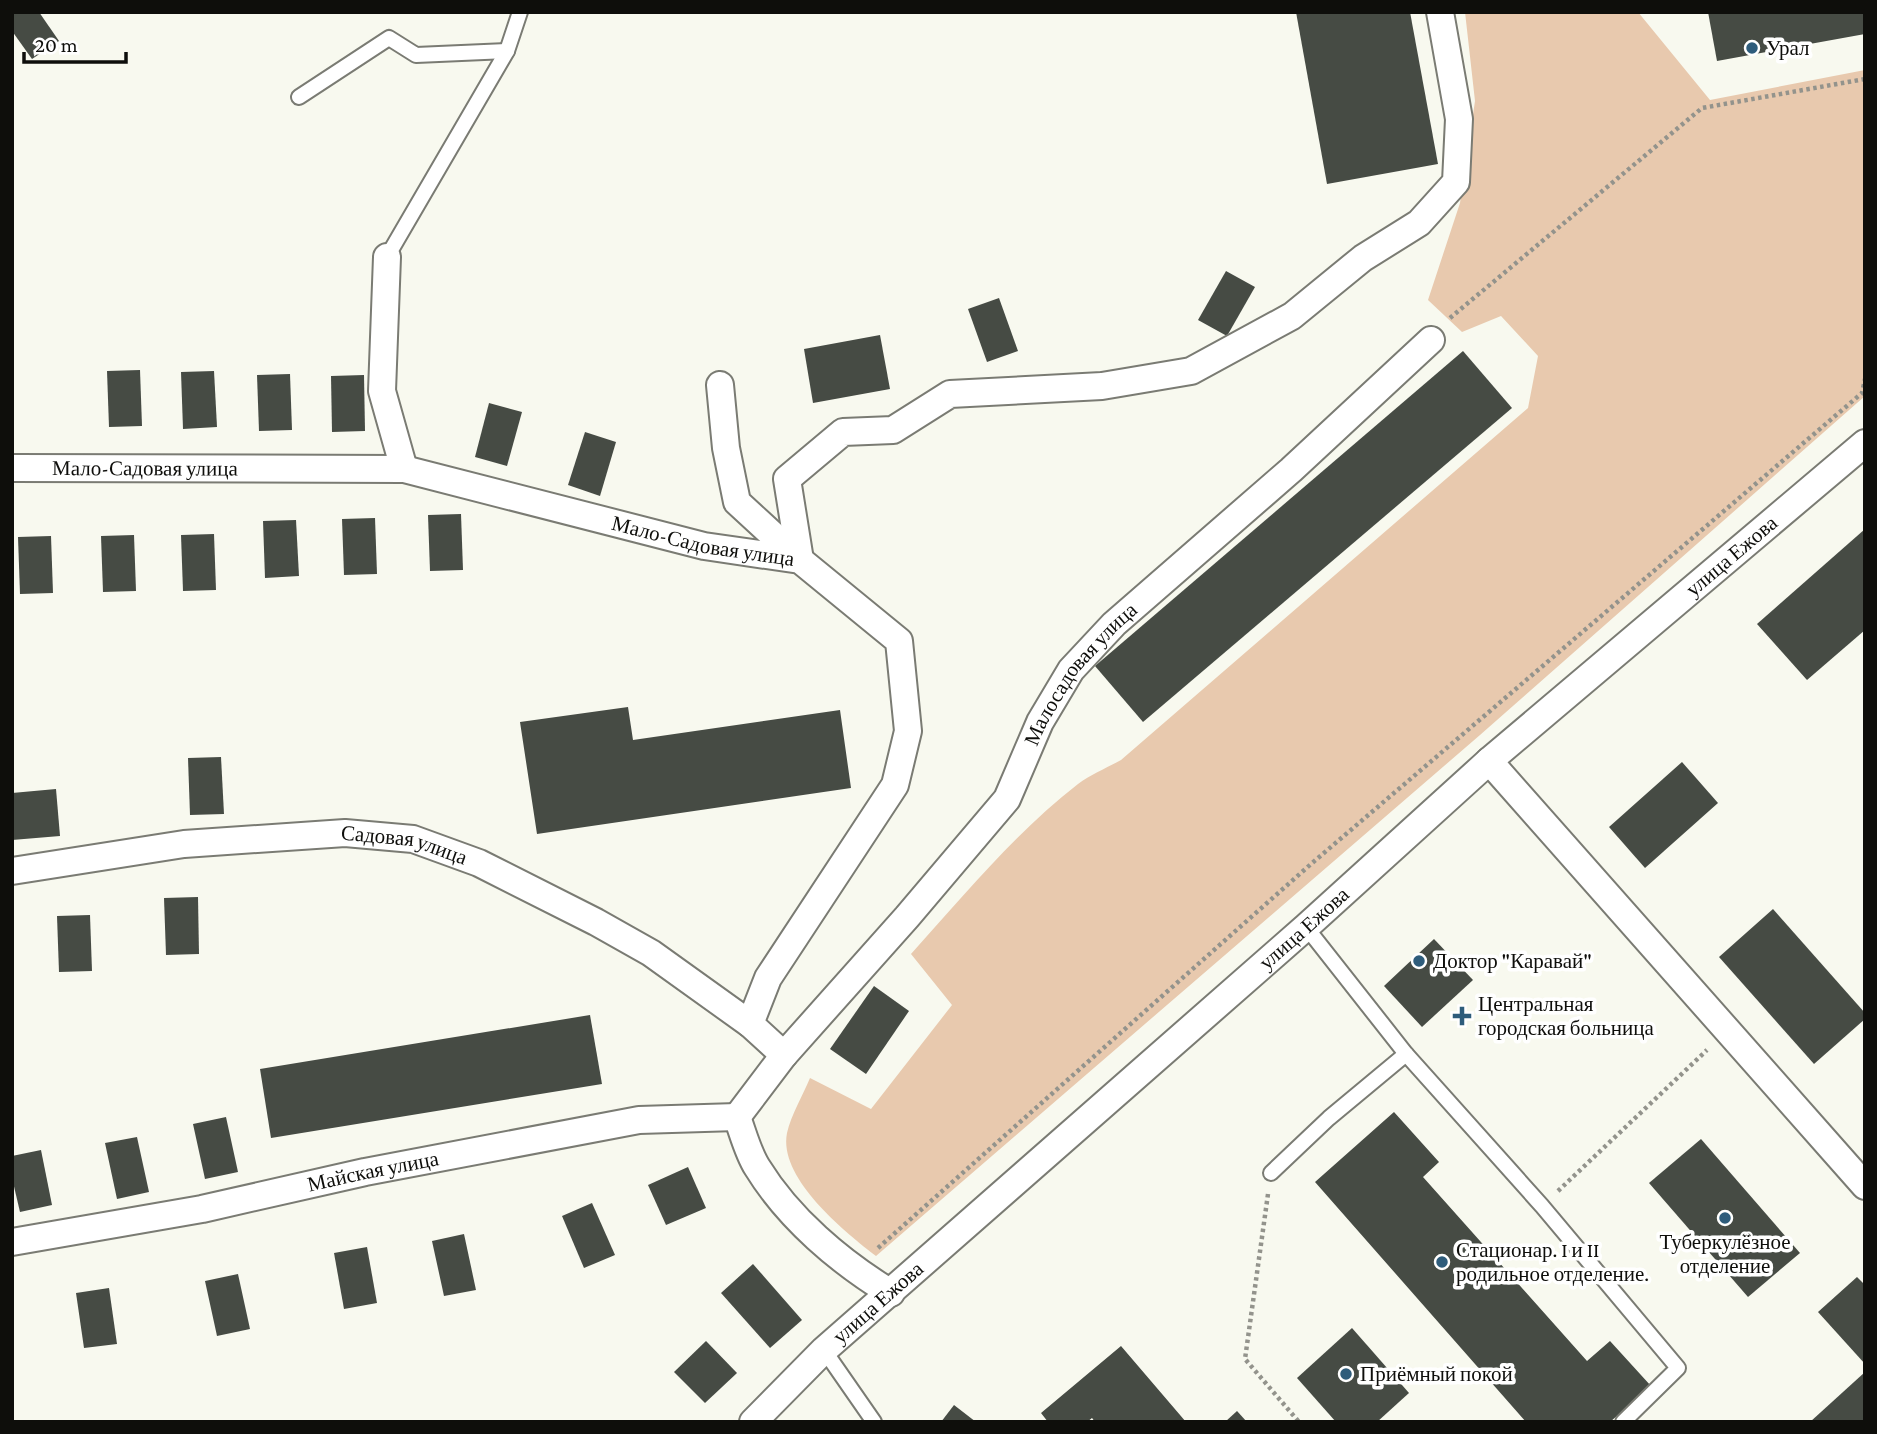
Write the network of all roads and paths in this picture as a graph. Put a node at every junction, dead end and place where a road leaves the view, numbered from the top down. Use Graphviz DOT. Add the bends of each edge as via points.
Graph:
graph roads {
  1 [pos="520,12"];
  2 [pos="1440,12"];
  3 [pos="507,51"];
  4 [pos="1865,79"];
  5 [pos="299,97"];
  6 [pos="387,257"];
  7 [pos="1431,340"];
  8 [pos="1865,379"];
  9 [pos="720,385"];
  10 [pos="1863,392"];
  11 [pos="1865,443"];
  12 [pos="12,468"];
  13 [pos="404,469"];
  14 [pos="800,559"];
  15 [pos="1489,761"];
  16 [pos="12,871"];
  17 [pos="1306,927"];
  18 [pos="750,1024"];
  19 [pos="1728,1031"];
  20 [pos="784,1055"];
  21 [pos="1406,1055"];
  22 [pos="737,1117"];
  23 [pos="1271,1173"];
  24 [pos="1865,1186"];
  25 [pos="1542,1206"];
  26 [pos="12,1242"];
  27 [pos="853,1270"];
  28 [pos="891,1293"];
  29 [pos="824,1350"];
  30 [pos="753,1422"];
  31 [pos="874,1422"];
  32 [pos="1299,1422"];
  33 [pos="1623,1422"];
  1 -- 3 [label="lane"];
  2 -- 14 [label="street" via="1459,119 1455,182 1419,223 1363,258 1292,316 1191,371 1102,386 950,394 893,430 843,432 787,479"];
  3 -- 5 [label="lane" via="416,55 390,38"];
  3 -- 6 [label="lane"];
  4 -- 7 [label="path" via="1702,108 1454,314"];
  6 -- 13 [label="street" via="382,391"];
  7 -- 20 [label="street, Малосадовая улица" via="1114,624 1071,670 1040,722 1007,799"];
  8 -- 10 [label="path"];
  9 -- 14 [label="street" via="737,502"];
  10 -- 27 [label="path" via="1311,864"];
  11 -- 15 [label="street, улица Ежова"];
  12 -- 13 [label="street, Мало-Садовая улица"];
  13 -- 14 [label="street, Мало-Садовая улица" via="704,546"];
  14 -- 18 [label="street, Мало-Садовая улица" via="899,641 908,731 895,785 768,978"];
  15 -- 17 [label="street, улица Ежова"];
  15 -- 19 [label="street"];
  16 -- 18 [label="street, Садовая улица" via="184,844 345,833 413,839 479,863 596,922 651,953"];
  17 -- 21 [label="lane"];
  17 -- 28 [label="street, улица Ежова"];
  18 -- 20 [label="street"];
  19 -- 24 [label="street"];
  19 -- 25 [label="path"];
  20 -- 22 [label="street, Малосадовая улица"];
  21 -- 23 [label="lane"];
  21 -- 25 [label="lane"];
  22 -- 26 [label="street, Майская улица" via="639,1120 365,1172 202,1209"];
  22 -- 27 [label="street" via="756,1166 812,1233"];
  23 -- 32 [label="path" via="1245,1359"];
  25 -- 33 [label="lane" via="1678,1368"];
  27 -- 28 [label="street"];
  28 -- 29 [label="street, улица Ежова"];
  29 -- 30 [label="street, улица Ежова"];
  29 -- 31 [label="lane"];
}
